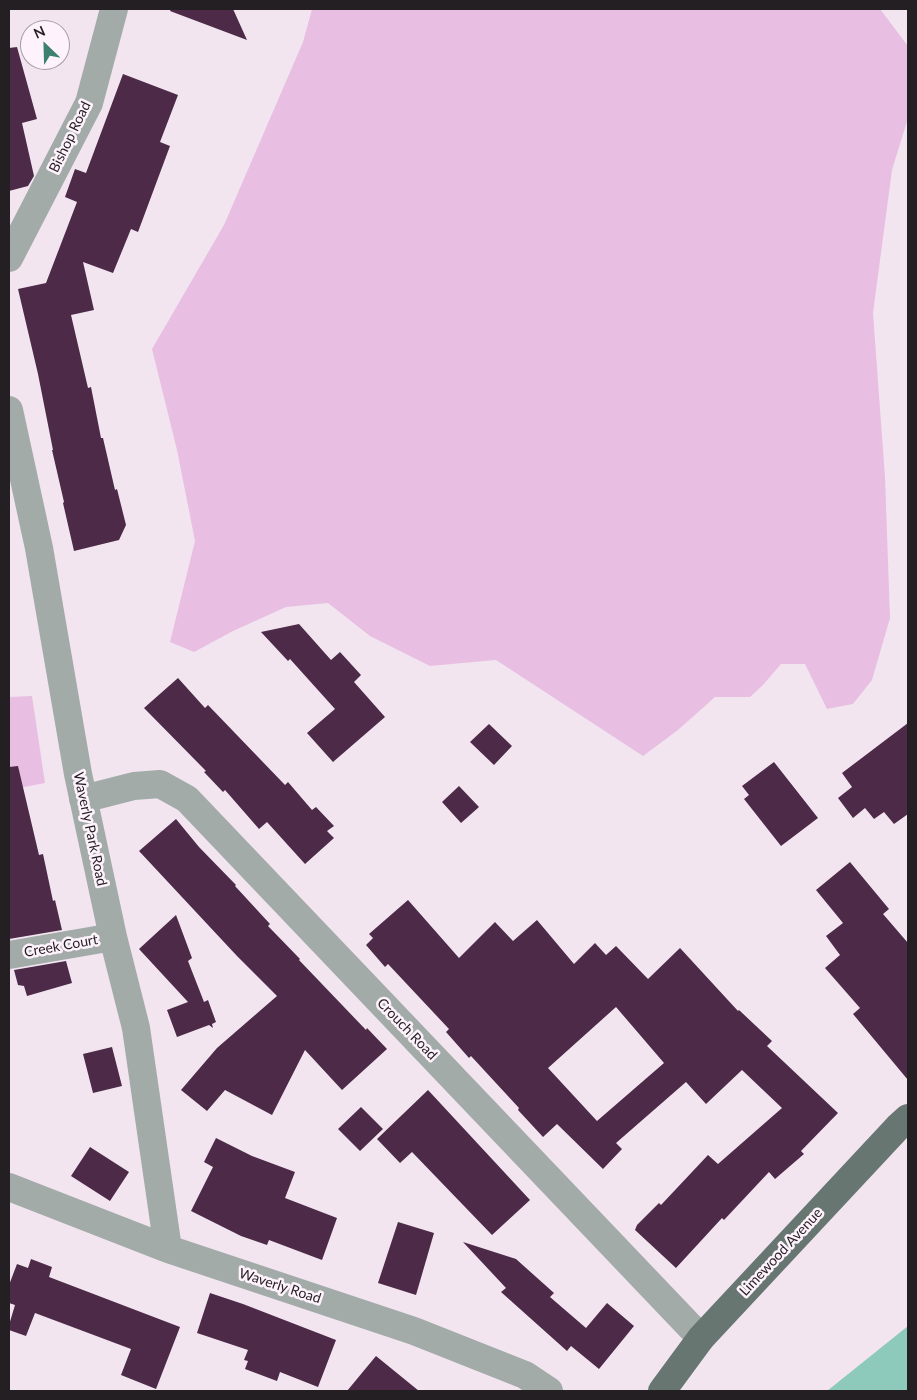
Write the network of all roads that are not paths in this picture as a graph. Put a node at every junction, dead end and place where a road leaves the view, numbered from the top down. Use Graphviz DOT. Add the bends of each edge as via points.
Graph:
graph roads {
  1 [pos="110,14"];
  2 [pos="9,258"];
  3 [pos="9,410"];
  4 [pos="83,799"];
  5 [pos="113,937"];
  6 [pos="9,955"];
  7 [pos="908,1118"];
  8 [pos="9,1187"];
  9 [pos="168,1249"];
  10 [pos="701,1338"];
  11 [pos="549,1391"];
  12 [pos="662,1391"];
  1 -- 2 [label="street, Bishop Road" via="88,103"];
  3 -- 4 [label="street, Waverly Park Road" via="39,548"];
  4 -- 5 [label="street, Waverly Park Road"];
  4 -- 10 [label="street, Crouch Road" via="134,786 160,784 187,798"];
  5 -- 6 [label="street, Creek Court"];
  5 -- 9 [label="street, Waverly Park Road" via="136,1028"];
  7 -- 10 [label="main road, Limewood Avenue"];
  8 -- 9 [label="street, Waverly Road"];
  9 -- 11 [label="street, Waverly Road" via="414,1331 524,1375"];
  10 -- 12 [label="main road, Limewood Avenue"];
}
